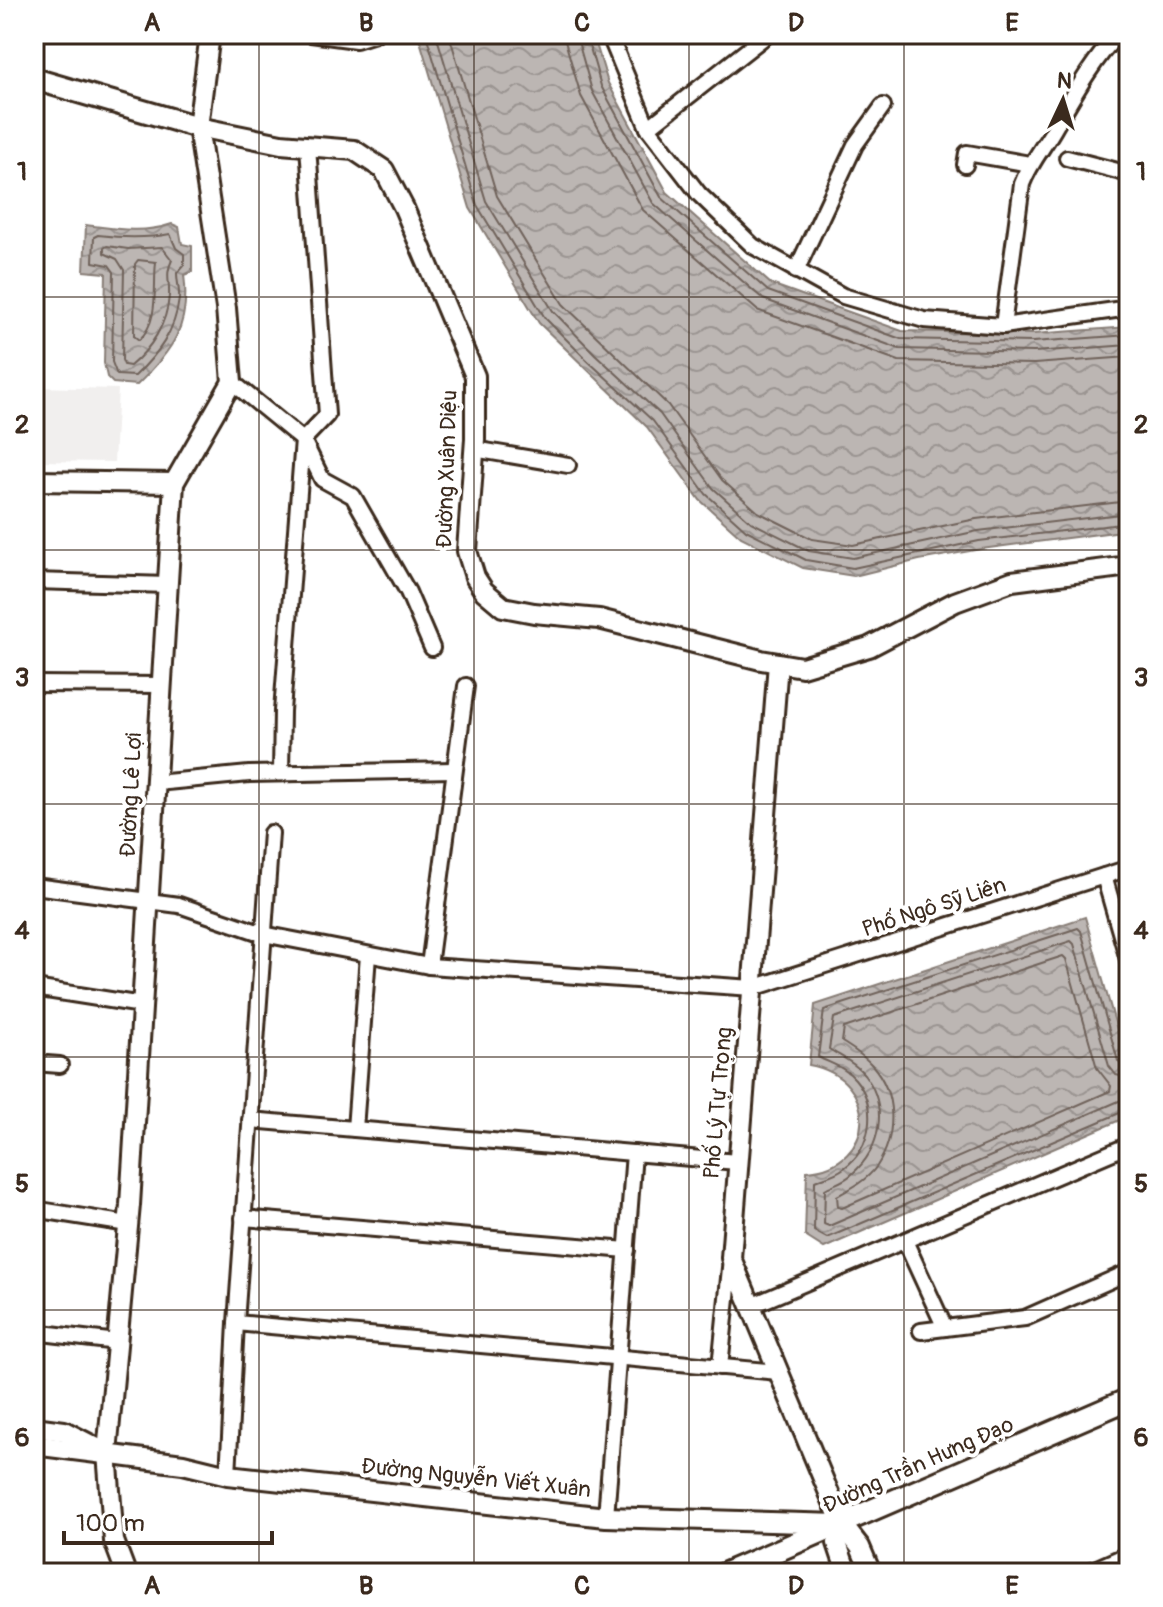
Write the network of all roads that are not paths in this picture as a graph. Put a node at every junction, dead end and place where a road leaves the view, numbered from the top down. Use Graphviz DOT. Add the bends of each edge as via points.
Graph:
graph roads {
  1 [pos="210,34"];
  2 [pos="311,34"];
  3 [pos="375,34"];
  4 [pos="609,34"];
  5 [pos="768,34"];
  6 [pos="1118,34"];
  7 [pos="34,79"];
  8 [pos="883,106"];
  9 [pos="198,127"];
  10 [pos="648,128"];
  11 [pos="308,146"];
  12 [pos="1067,158"];
  13 [pos="1030,164"];
  14 [pos="965,165"];
  15 [pos="1129,174"];
  16 [pos="796,271"];
  17 [pos="1129,308"];
  18 [pos="1003,326"];
  19 [pos="232,382"];
  20 [pos="303,440"];
  21 [pos="474,449"];
  22 [pos="568,465"];
  23 [pos="34,481"];
  24 [pos="174,483"];
  25 [pos="1129,566"];
  26 [pos="34,581"];
  27 [pos="168,585"];
  28 [pos="432,648"];
  29 [pos="778,663"];
  30 [pos="34,684"];
  31 [pos="162,685"];
  32 [pos="466,686"];
  33 [pos="454,770"];
  34 [pos="281,773"];
  35 [pos="156,783"];
  36 [pos="271,833"];
  37 [pos="1129,868"];
  38 [pos="1104,876"];
  39 [pos="34,886"];
  40 [pos="150,903"];
  41 [pos="263,934"];
  42 [pos="368,955"];
  43 [pos="1129,963"];
  44 [pos="429,966"];
  45 [pos="34,988"];
  46 [pos="753,988"];
  47 [pos="142,1005"];
  48 [pos="34,1063"];
  49 [pos="60,1065"];
  50 [pos="250,1120"];
  51 [pos="355,1129"];
  52 [pos="1129,1145"];
  53 [pos="634,1153"];
  54 [pos="737,1162"];
  55 [pos="34,1209"];
  56 [pos="243,1218"];
  57 [pos="128,1224"];
  58 [pos="905,1241"];
  59 [pos="627,1250"];
  60 [pos="731,1258"];
  61 [pos="1129,1272"];
  62 [pos="751,1306"];
  63 [pos="236,1323"];
  64 [pos="945,1328"];
  65 [pos="921,1331"];
  66 [pos="34,1332"];
  67 [pos="117,1342"];
  68 [pos="618,1356"];
  69 [pos="720,1367"];
  70 [pos="779,1372"];
  71 [pos="1129,1399"];
  72 [pos="34,1427"];
  73 [pos="34,1445"];
  74 [pos="107,1453"];
  75 [pos="228,1475"];
  76 [pos="606,1517"];
  77 [pos="842,1524"];
  78 [pos="1129,1554"];
  79 [pos="770,1564"];
  80 [pos="126,1573"];
  81 [pos="726,1573"];
  82 [pos="847,1573"];
  83 [pos="871,1573"];
  84 [pos="1086,1573"];
  1 -- 9 [label="street"];
  2 -- 3 [label="street" via="356,40"];
  4 -- 10 [label="street"];
  5 -- 10 [label="street"];
  6 -- 13 [label="street" via="1095,58"];
  7 -- 9 [label="main road"];
  8 -- 16 [label="street" via="855,145"];
  9 -- 11 [label="street, Đường Xuân Diệu"];
  9 -- 19 [label="street"];
  10 -- 16 [label="street" via="699,194 753,246"];
  11 -- 20 [label="street" via="327,415"];
  11 -- 21 [label="street, Đường Xuân Diệu" via="354,150 384,170 475,376"];
  12 -- 15 [label="street"];
  13 -- 14 [label="street" via="967,153"];
  13 -- 18 [label="street" via="1022,184"];
  16 -- 18 [label="street" via="843,296 924,320"];
  17 -- 18 [label="street"];
  19 -- 20 [label="street"];
  19 -- 24 [label="street, Đường Lê Lợi"];
  20 -- 28 [label="street" via="322,479 353,496 408,592"];
  20 -- 34 [label="street"];
  21 -- 22 [label="street"];
  21 -- 29 [label="street, Đường Xuân Diệu" via="469,563 484,591 503,607 599,619"];
  23 -- 24 [label="street"];
  24 -- 27 [label="street, Đường Lê Lợi"];
  25 -- 29 [label="street, Đường Xuân Diệu" via="1012,581 955,602 869,647 802,667"];
  26 -- 27 [label="street"];
  27 -- 31 [label="street, Đường Lê Lợi"];
  29 -- 46 [label="street, Phố Lý Tự Trọng"];
  30 -- 31 [label="street"];
  31 -- 35 [label="street, Đường Lê Lợi"];
  32 -- 33 [label="street"];
  33 -- 34 [label="street"];
  33 -- 44 [label="street"];
  34 -- 35 [label="street"];
  35 -- 40 [label="street, Đường Lê Lợi"];
  36 -- 41 [label="street"];
  37 -- 38 [label="street, Phố Ngô Sỹ Liên"];
  38 -- 43 [label="street"];
  38 -- 46 [label="street, Phố Ngô Sỹ Liên"];
  39 -- 40 [label="street"];
  40 -- 41 [label="street" via="179,905"];
  40 -- 47 [label="street, Đường Lê Lợi"];
  41 -- 42 [label="street"];
  41 -- 50 [label="street"];
  42 -- 44 [label="street"];
  42 -- 51 [label="street"];
  44 -- 46 [label="street"];
  45 -- 47 [label="street"];
  46 -- 54 [label="street, Phố Lý Tự Trọng"];
  47 -- 57 [label="street, Đường Lê Lợi"];
  48 -- 49 [label="street"];
  50 -- 51 [label="street"];
  50 -- 56 [label="street"];
  51 -- 53 [label="street"];
  52 -- 58 [label="street"];
  53 -- 54 [label="street"];
  53 -- 59 [label="street"];
  54 -- 60 [label="street, Phố Lý Tự Trọng"];
  55 -- 57 [label="street"];
  56 -- 59 [label="street"];
  56 -- 63 [label="street"];
  57 -- 67 [label="street, Đường Lê Lợi"];
  58 -- 62 [label="street"];
  58 -- 64 [label="street"];
  59 -- 68 [label="street"];
  60 -- 62 [label="street, Phố Lý Tự Trọng"];
  60 -- 69 [label="street"];
  61 -- 64 [label="street" via="1025,1318"];
  62 -- 70 [label="street, Phố Lý Tự Trọng"];
  63 -- 68 [label="street"];
  63 -- 75 [label="street"];
  64 -- 65 [label="street"];
  66 -- 67 [label="street"];
  67 -- 74 [label="street, Đường Lê Lợi"];
  68 -- 69 [label="street"];
  68 -- 76 [label="street"];
  69 -- 70 [label="street"];
  70 -- 77 [label="street, Phố Lý Tự Trọng"];
  71 -- 77 [label="main road, Đường Trần Hưng Đạo"];
  72 -- 74 [label="street, Đường Nguyễn Viết Xuân" via="64,1431"];
  73 -- 74 [label="street, Đường Nguyễn Viết Xuân"];
  74 -- 75 [label="street, Đường Nguyễn Viết Xuân"];
  74 -- 80 [label="street, Đường Lê Lợi" via="114,1541"];
  75 -- 76 [label="street, Đường Nguyễn Viết Xuân"];
  76 -- 77 [label="street, Đường Nguyễn Viết Xuân"];
  77 -- 79 [label="main road, Đường Trần Hưng Đạo"];
  77 -- 82 [label="street" via="837,1543"];
  77 -- 83 [label="street"];
  78 -- 84 [label="street"];
  79 -- 81 [label="main road, Đường Trần Hưng Đạo"];
}
